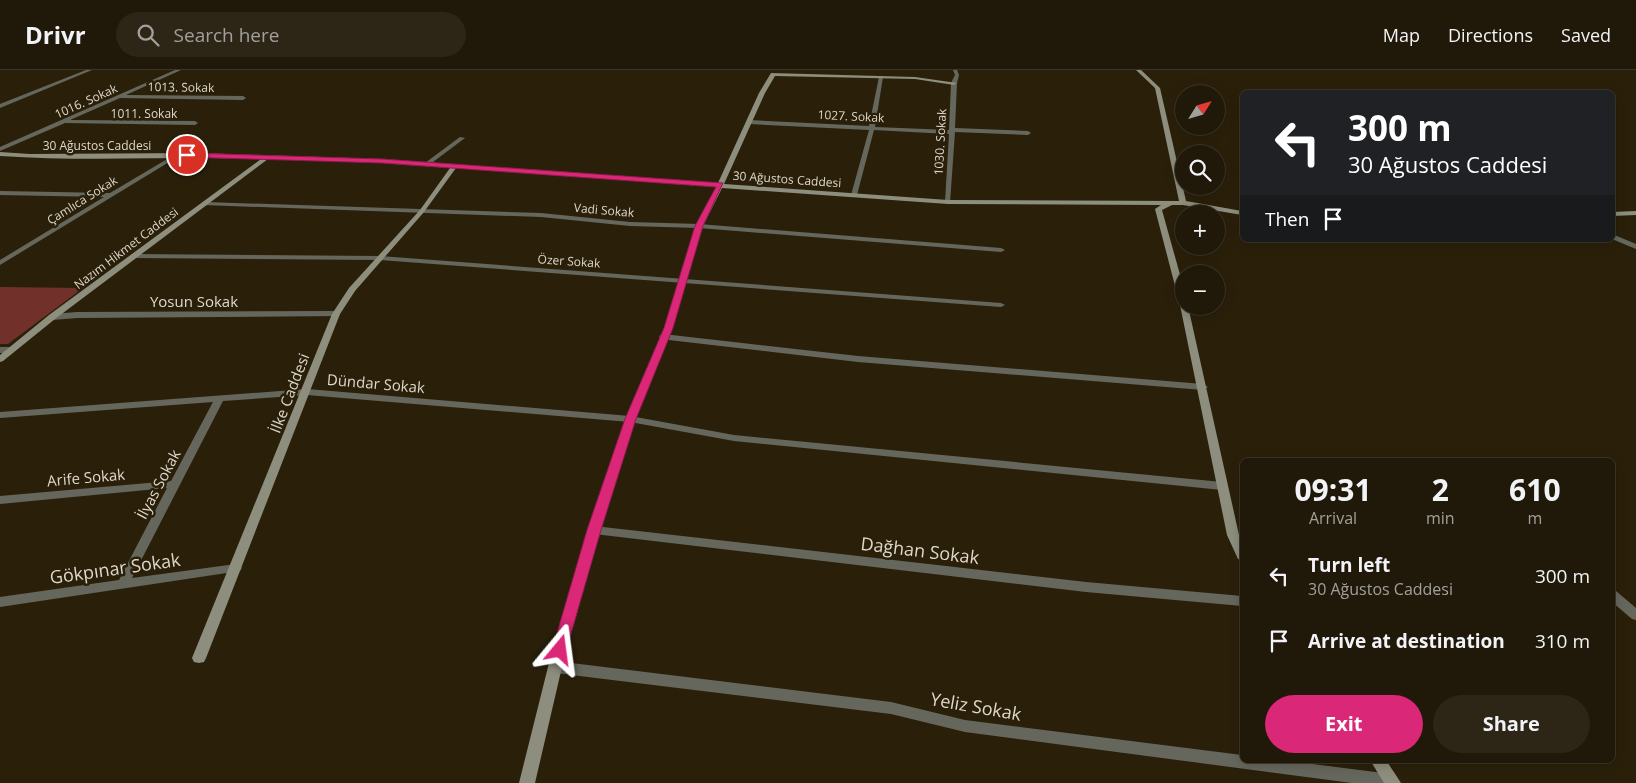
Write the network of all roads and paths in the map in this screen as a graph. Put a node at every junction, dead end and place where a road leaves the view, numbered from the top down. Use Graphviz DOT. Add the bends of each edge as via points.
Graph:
graph roads {
  1 [pos="90,70"];
  2 [pos="179,70"];
  3 [pos="955,70"];
  4 [pos="1138,70"];
  5 [pos="882,77"];
  6 [pos="954,82"];
  7 [pos="118,98"];
  8 [pos="243,98"];
  9 [pos="0,106"];
  10 [pos="64,122"];
  11 [pos="749,122"];
  12 [pos="195,123"];
  13 [pos="872,128"];
  14 [pos="952,131"];
  15 [pos="1028,133"];
  16 [pos="462,138"];
  17 [pos="0,149"];
  18 [pos="0,154"];
  19 [pos="176,156"];
  20 [pos="266,158"];
  21 [pos="427,164"];
  22 [pos="454,167"];
  23 [pos="720,185"];
  24 [pos="0,193"];
  25 [pos="112,195"];
  26 [pos="854,195"];
  27 [pos="948,202"];
  28 [pos="1171,203"];
  29 [pos="1183,203"];
  30 [pos="205,204"];
  31 [pos="422,212"];
  32 [pos="1240,213"];
  33 [pos="1636,213"];
  34 [pos="1615,214"];
  35 [pos="699,226"];
  36 [pos="1615,237"];
  37 [pos="1636,247"];
  38 [pos="1002,250"];
  39 [pos="134,256"];
  40 [pos="380,258"];
  41 [pos="0,263"];
  42 [pos="1175,272"];
  43 [pos="682,281"];
  44 [pos="1001,306"];
  45 [pos="336,314"];
  46 [pos="1186,315"];
  47 [pos="52,317"];
  48 [pos="663,338"];
  49 [pos="5,350"];
  50 [pos="0,359"];
  51 [pos="1203,387"];
  52 [pos="306,392"];
  53 [pos="220,398"];
  54 [pos="0,415"];
  55 [pos="630,419"];
  56 [pos="176,484"];
  57 [pos="1222,486"];
  58 [pos="0,500"];
  59 [pos="594,530"];
  60 [pos="1240,551"];
  61 [pos="236,568"];
  62 [pos="123,584"];
  63 [pos="1615,597"];
  64 [pos="1240,601"];
  65 [pos="0,602"];
  66 [pos="1636,615"];
  67 [pos="199,658"];
  68 [pos="555,667"];
  69 [pos="1240,762"];
  70 [pos="1247,763"];
  71 [pos="1379,763"];
  72 [pos="1392,782"];
  73 [pos="527,783"];
  1 -- 9 [label="street"];
  2 -- 7 [label="street, 1016. Sokak"];
  3 -- 6 [label="street, 1030. Sokak"];
  4 -- 29 [label="street" via="1157,88"];
  5 -- 6 [label="street"];
  5 -- 11 [label="street" via="773,74"];
  5 -- 13 [label="street"];
  6 -- 14 [label="street, 1030. Sokak"];
  7 -- 8 [label="street, 1013. Sokak"];
  7 -- 10 [label="street, 1016. Sokak"];
  10 -- 12 [label="street, 1011. Sokak"];
  10 -- 17 [label="street, 1016. Sokak"];
  11 -- 13 [label="street, 1027. Sokak"];
  11 -- 23 [label="street"];
  13 -- 14 [label="street, 1027. Sokak"];
  13 -- 26 [label="street"];
  14 -- 15 [label="street, 1027. Sokak"];
  14 -- 27 [label="street, 1030. Sokak"];
  16 -- 21 [label="street"];
  18 -- 19 [label="street, 30 Ağustos Caddesi"];
  19 -- 20 [label="street, 30 Ağustos Caddesi"];
  19 -- 25 [label="street, Çamlıca Sokak"];
  20 -- 21 [label="street, 30 Ağustos Caddesi"];
  20 -- 30 [label="street, Nazım Hikmet Caddesi"];
  21 -- 22 [label="street, 30 Ağustos Caddesi"];
  22 -- 23 [label="street, 30 Ağustos Caddesi"];
  22 -- 31 [label="street, İlke Caddesi"];
  23 -- 26 [label="street, 30 Ağustos Caddesi"];
  23 -- 35 [label="street"];
  24 -- 25 [label="street"];
  25 -- 41 [label="street, Çamlıca Sokak"];
  26 -- 27 [label="street, 30 Ağustos Caddesi"];
  27 -- 28 [label="street, 30 Ağustos Caddesi"];
  28 -- 29 [label="street, 30 Ağustos Caddesi"];
  28 -- 42 [label="street" via="1158,209"];
  29 -- 32 [label="street, 30 Ağustos Caddesi"];
  30 -- 31 [label="street, Vadi Sokak"];
  30 -- 39 [label="street, Nazım Hikmet Caddesi"];
  31 -- 35 [label="street, Vadi Sokak" via="542,215 630,224"];
  31 -- 40 [label="street, İlke Caddesi"];
  33 -- 34 [label="street"];
  35 -- 38 [label="street, Vadi Sokak"];
  35 -- 43 [label="street"];
  36 -- 37 [label="street"];
  39 -- 40 [label="street, Özer Sokak"];
  39 -- 47 [label="street, Nazım Hikmet Caddesi"];
  40 -- 43 [label="street, Özer Sokak"];
  40 -- 45 [label="street, İlke Caddesi"];
  43 -- 44 [label="street, Özer Sokak"];
  43 -- 48 [label="street"];
  45 -- 47 [label="street, Yosun Sokak"];
  45 -- 52 [label="street, İlke Caddesi"];
  46 -- 51 [label="street"];
  47 -- 49 [label="street, Nazım Hikmet Caddesi"];
  48 -- 51 [label="street" via="868,360"];
  48 -- 55 [label="street"];
  49 -- 50 [label="street, Nazım Hikmet Caddesi"];
  51 -- 57 [label="street"];
  52 -- 53 [label="street, Dündar Sokak"];
  52 -- 55 [label="street, Dündar Sokak"];
  52 -- 61 [label="street, İlke Caddesi"];
  53 -- 54 [label="street, Dündar Sokak"];
  53 -- 56 [label="street, İlyas Sokak"];
  55 -- 57 [label="street, Dündar Sokak" via="734,438"];
  55 -- 59 [label="street"];
  56 -- 58 [label="street, Arife Sokak"];
  56 -- 62 [label="street, İlyas Sokak"];
  57 -- 60 [label="street"];
  59 -- 64 [label="street, Dağhan Sokak" via="1086,587"];
  59 -- 68 [label="street"];
  61 -- 62 [label="street, Gökpınar Sokak"];
  61 -- 67 [label="street, İlke Caddesi"];
  62 -- 65 [label="street, Gökpınar Sokak"];
  63 -- 66 [label="street"];
  68 -- 69 [label="street, Yeliz Sokak" via="891,708 965,726"];
  68 -- 73 [label="street"];
  70 -- 72 [label="street, Yeliz Sokak"];
  71 -- 72 [label="street"];
}
